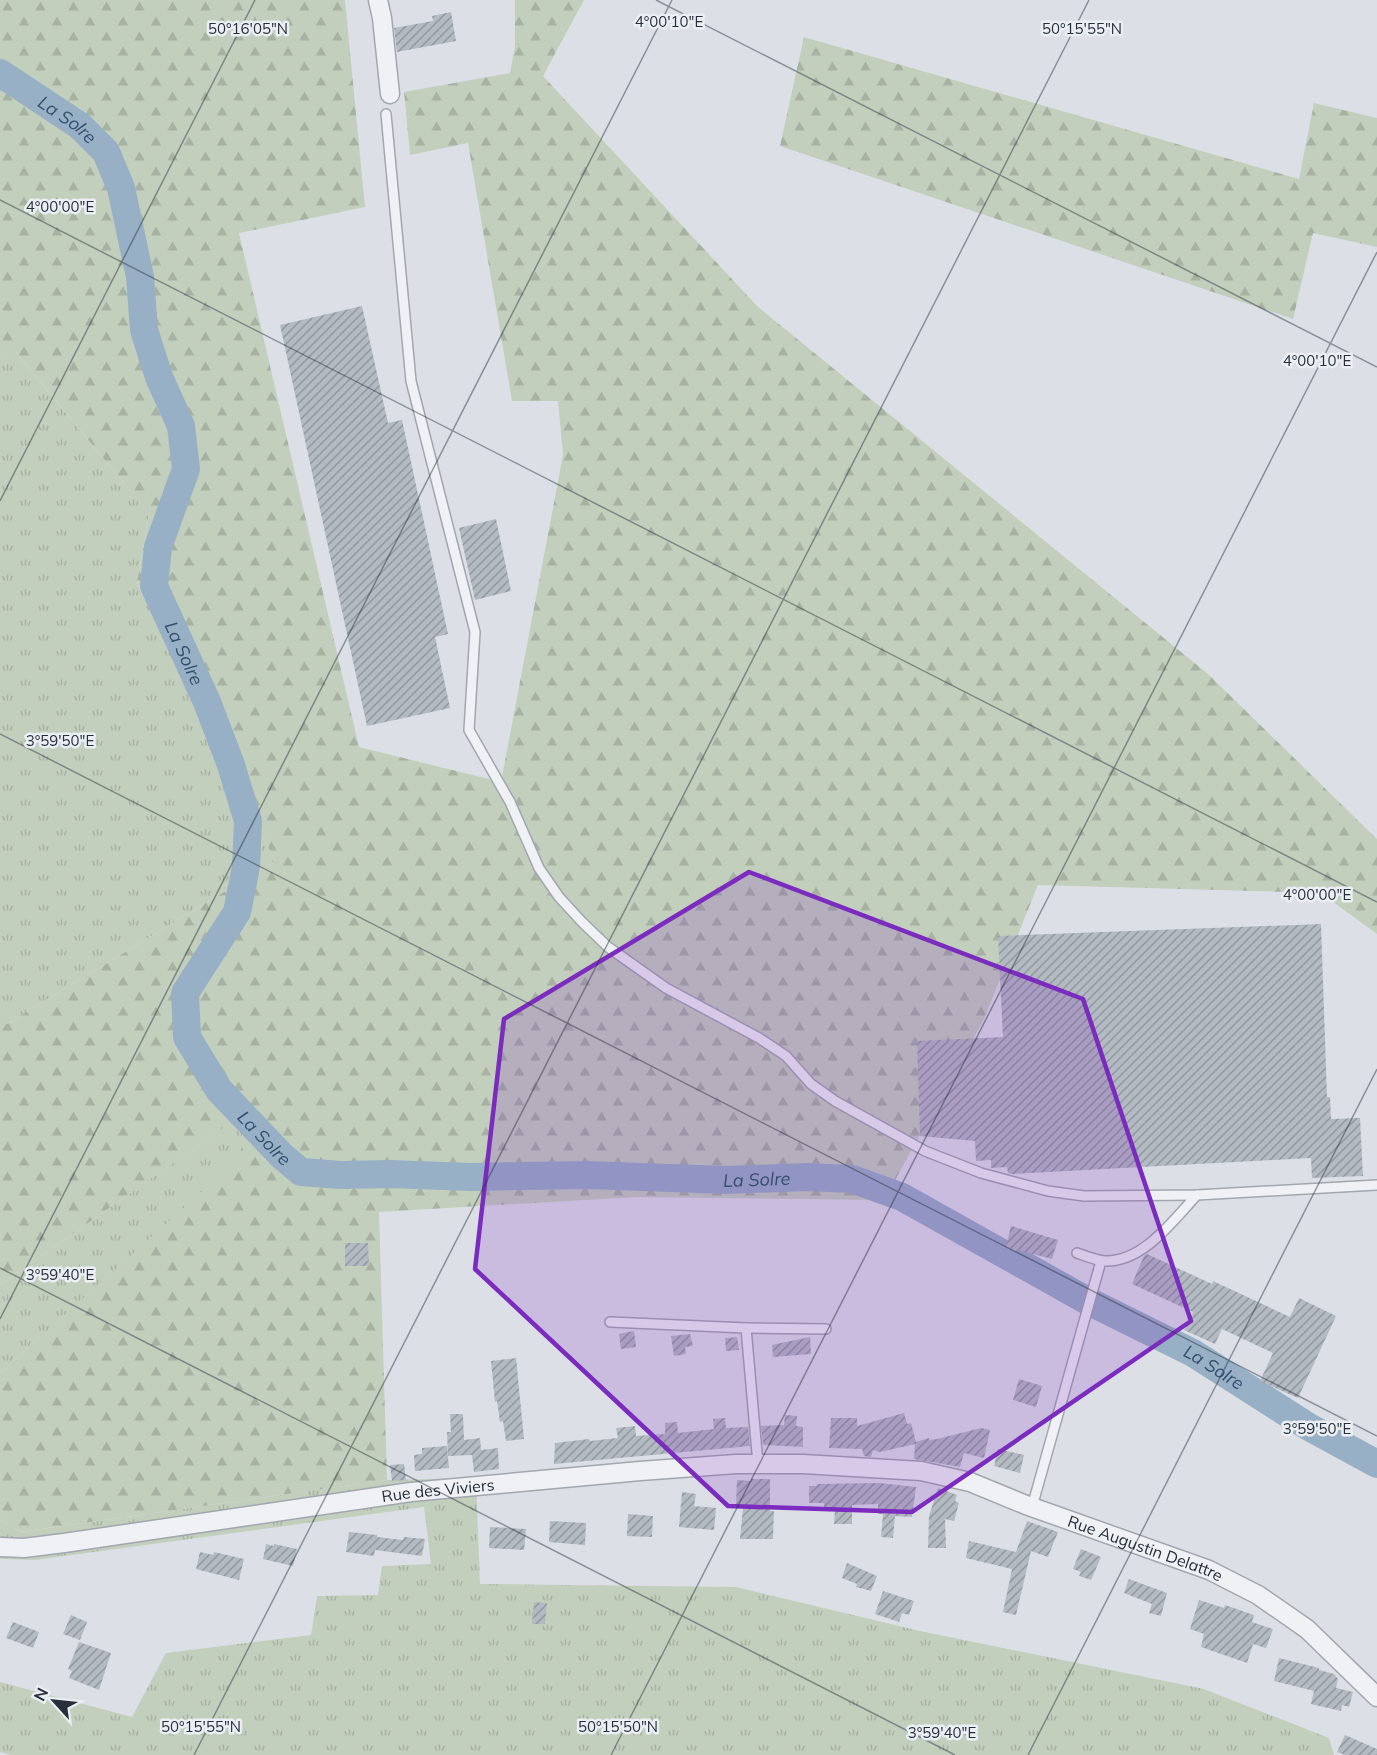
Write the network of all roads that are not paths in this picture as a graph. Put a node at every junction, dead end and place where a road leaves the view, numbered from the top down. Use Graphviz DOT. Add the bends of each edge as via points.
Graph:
graph roads {
  1 [pos="378,0"];
  2 [pos="390,94"];
  3 [pos="386,114"];
  4 [pos="1377,1185"];
  5 [pos="1197,1195"];
  6 [pos="1077,1253"];
  7 [pos="1101,1261"];
  8 [pos="610,1322"];
  9 [pos="746,1328"];
  10 [pos="826,1329"];
  11 [pos="758,1464"];
  12 [pos="880,1469"];
  13 [pos="1032,1507"];
  14 [pos="0,1547"];
  15 [pos="1377,1696"];
  1 -- 2 [label="street"];
  3 -- 5 [label="lane" via="411,381 475,632 469,730 510,802 539,868 559,897 608,947 637,969 759,1038 786,1056 811,1084 835,1101 925,1151 981,1173 1048,1191 1084,1196"];
  4 -- 5 [label="lane"];
  5 -- 7 [label="lane" via="1155,1240 1125,1258"];
  6 -- 7 [label="lane"];
  7 -- 13 [label="lane"];
  8 -- 9 [label="lane"];
  9 -- 10 [label="lane"];
  9 -- 11 [label="lane"];
  11 -- 12 [label="street, Rue des Viviers"];
  11 -- 14 [label="street, Rue des Viviers" via="411,1492 64,1543"];
  12 -- 13 [label="street, Rue Augustin Delattre" via="921,1471 970,1482"];
  13 -- 15 [label="street, Rue Augustin Delattre" via="1209,1570 1258,1595 1307,1629"];
}
